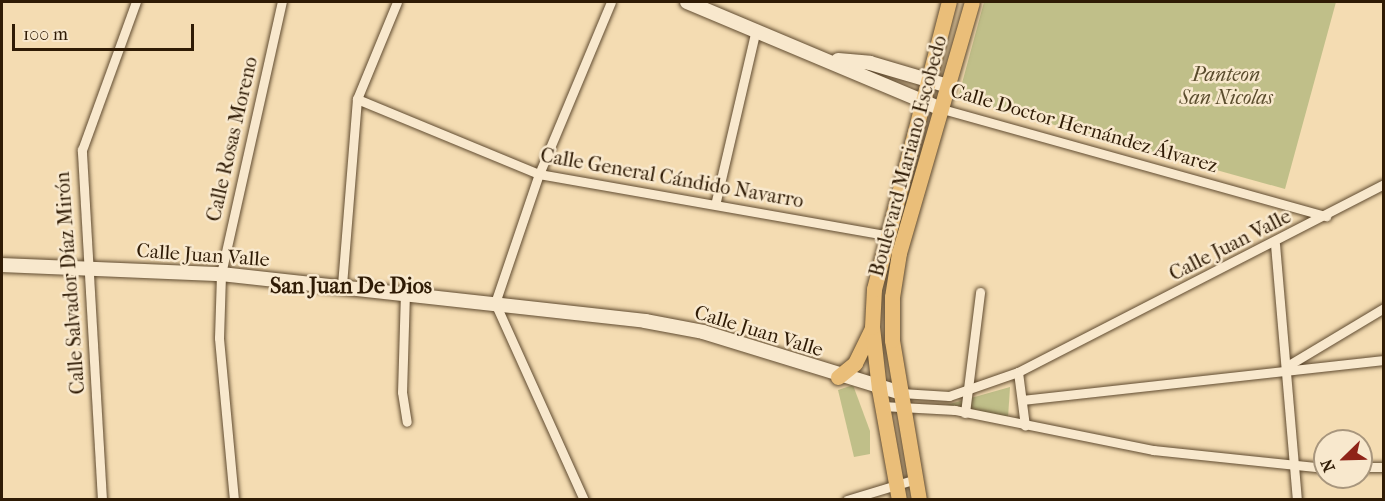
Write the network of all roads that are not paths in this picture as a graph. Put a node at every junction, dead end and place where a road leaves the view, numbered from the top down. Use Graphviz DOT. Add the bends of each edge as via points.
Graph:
graph roads {
  1 [pos="136,2"];
  2 [pos="282,2"];
  3 [pos="397,2"];
  4 [pos="611,2"];
  5 [pos="687,2"];
  6 [pos="950,2"];
  7 [pos="972,2"];
  8 [pos="756,29"];
  9 [pos="838,60"];
  10 [pos="927,80"];
  11 [pos="948,86"];
  12 [pos="357,99"];
  13 [pos="921,101"];
  14 [pos="942,109"];
  15 [pos="539,174"];
  16 [pos="1383,184"];
  17 [pos="716,201"];
  18 [pos="1326,216"];
  19 [pos="886,235"];
  20 [pos="1275,244"];
  21 [pos="2,265"];
  22 [pos="87,267"];
  23 [pos="221,274"];
  24 [pos="342,285"];
  25 [pos="405,292"];
  26 [pos="980,292"];
  27 [pos="495,303"];
  28 [pos="1383,308"];
  29 [pos="872,327"];
  30 [pos="1383,360"];
  31 [pos="1285,368"];
  32 [pos="1018,372"];
  33 [pos="838,377"];
  34 [pos="879,389"];
  35 [pos="964,392"];
  36 [pos="902,400"];
  37 [pos="1022,400"];
  38 [pos="882,406"];
  39 [pos="965,412"];
  40 [pos="407,422"];
  41 [pos="1025,426"];
  42 [pos="1296,468"];
  43 [pos="1313,468"];
  44 [pos="916,479"];
  45 [pos="896,483"];
  46 [pos="102,500"];
  47 [pos="234,500"];
  48 [pos="584,500"];
  49 [pos="847,500"];
  50 [pos="899,500"];
  51 [pos="919,500"];
  52 [pos="1297,500"];
  1 -- 22 [label="street, Calle Salvador Díaz Mirón" via="82,150"];
  2 -- 23 [label="street, Calle Rosas Moreno"];
  3 -- 12 [label="street"];
  4 -- 15 [label="street"];
  5 -- 8 [label="street, Calle Doctor Hernández Álvarez"];
  6 -- 10 [label="main road, Boulevard Mariano Escobedo"];
  7 -- 11 [label="main road, Boulevard Mariano Escobedo"];
  8 -- 9 [label="street, Calle Doctor Hernández Álvarez"];
  8 -- 17 [label="street"];
  9 -- 10 [label="street, Calle Doctor Hernández Álvarez" via="870,63"];
  9 -- 13 [label="street, Calle Doctor Hernández Álvarez" via="871,82"];
  10 -- 11 [label="street, Calle Doctor Hernández Álvarez"];
  10 -- 13 [label="main road, Boulevard Mariano Escobedo"];
  11 -- 14 [label="main road, Boulevard Mariano Escobedo"];
  12 -- 15 [label="street, Calle General Cándido Navarro"];
  12 -- 24 [label="street"];
  13 -- 14 [label="street, Calle Doctor Hernández Álvarez"];
  13 -- 19 [label="main road, Boulevard Mariano Escobedo"];
  14 -- 18 [label="street, Calle Doctor Hernández Álvarez"];
  14 -- 36 [label="main road, Boulevard Mariano Escobedo" via="895,274 891,318"];
  15 -- 17 [label="street, Calle General Cándido Navarro"];
  15 -- 27 [label="street"];
  16 -- 18 [label="street, Calle Juan Valle"];
  17 -- 19 [label="street, Calle General Cándido Navarro"];
  18 -- 20 [label="street, Calle Juan Valle"];
  19 -- 29 [label="main road, Boulevard Mariano Escobedo"];
  20 -- 31 [label="street"];
  20 -- 32 [label="street, Calle Juan Valle"];
  21 -- 22 [label="street, Calle Juan Valle"];
  22 -- 23 [label="street, Calle Juan Valle"];
  22 -- 46 [label="street, Calle Salvador Díaz Mirón"];
  23 -- 24 [label="street, Calle Juan Valle"];
  23 -- 47 [label="street, Calle Rosas Moreno" via="221,359"];
  24 -- 25 [label="street, Calle Juan Valle"];
  25 -- 27 [label="street, Calle Juan Valle"];
  25 -- 40 [label="street" via="402,392"];
  26 -- 35 [label="street"];
  27 -- 33 [label="street, Calle Juan Valle" via="703,332"];
  27 -- 48 [label="street"];
  28 -- 31 [label="street"];
  29 -- 33 [label="main road" via="855,363"];
  29 -- 34 [label="main road, Boulevard Mariano Escobedo"];
  30 -- 31 [label="street"];
  31 -- 37 [label="street"];
  31 -- 42 [label="street"];
  32 -- 35 [label="street, Calle Juan Valle"];
  32 -- 37 [label="street"];
  33 -- 34 [label="street, Calle Juan Valle"];
  34 -- 36 [label="street, Calle Juan Valle"];
  34 -- 38 [label="main road, Boulevard Mariano Escobedo"];
  35 -- 36 [label="street, Calle Juan Valle"];
  35 -- 39 [label="street"];
  36 -- 38 [label="street"];
  36 -- 39 [label="street"];
  36 -- 44 [label="main road, Boulevard Mariano Escobedo"];
  37 -- 41 [label="street"];
  38 -- 45 [label="main road, Boulevard Mariano Escobedo"];
  39 -- 41 [label="street"];
  41 -- 42 [label="street" via="1153,450"];
  42 -- 43 [label="street"];
  42 -- 52 [label="street"];
  44 -- 45 [label="street"];
  44 -- 51 [label="main road, Boulevard Mariano Escobedo"];
  45 -- 49 [label="street"];
  45 -- 50 [label="main road, Boulevard Mariano Escobedo"];
}
